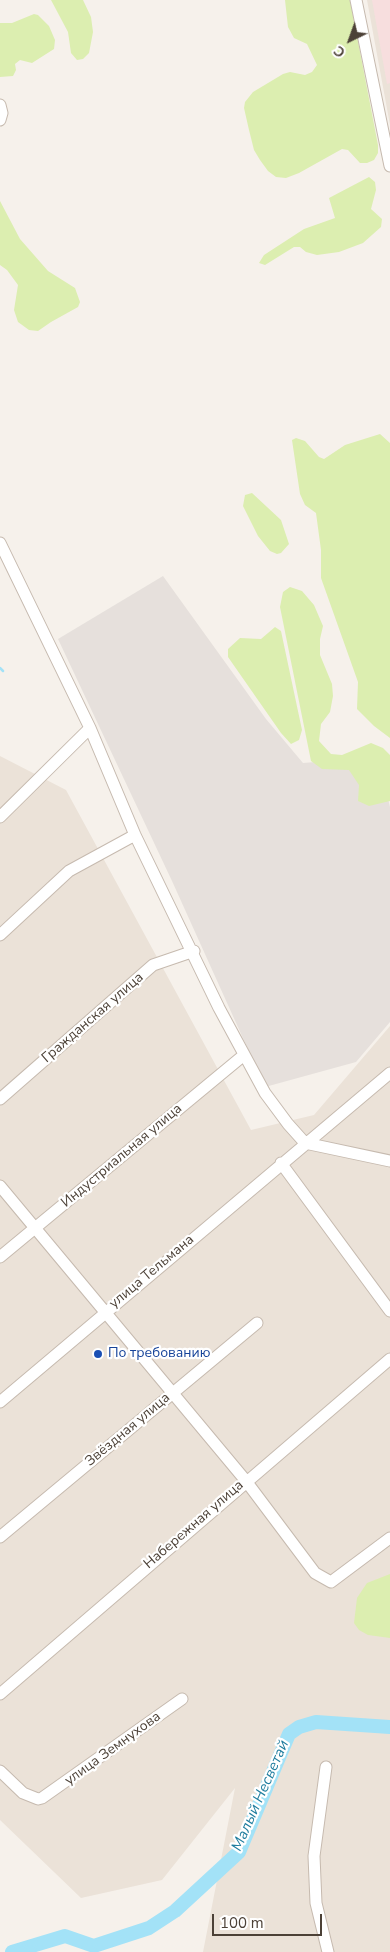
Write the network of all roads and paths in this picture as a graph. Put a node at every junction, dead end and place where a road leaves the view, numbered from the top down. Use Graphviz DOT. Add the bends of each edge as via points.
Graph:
graph roads {
  1 [pos="356,0"];
  2 [pos="0,105"];
  3 [pos="0,120"];
  4 [pos="390,166"];
  5 [pos="0,543"];
  6 [pos="90,728"];
  7 [pos="0,817"];
  8 [pos="135,835"];
  9 [pos="0,935"];
  10 [pos="194,951"];
  11 [pos="244,1055"];
  12 [pos="390,1073"];
  13 [pos="0,1099"];
  14 [pos="305,1143"];
  15 [pos="390,1161"];
  16 [pos="281,1163"];
  17 [pos="0,1186"];
  18 [pos="35,1228"];
  19 [pos="0,1257"];
  20 [pos="390,1311"];
  21 [pos="105,1312"];
  22 [pos="257,1323"];
  23 [pos="390,1358"];
  24 [pos="172,1393"];
  25 [pos="0,1402"];
  26 [pos="246,1481"];
  27 [pos="0,1537"];
  28 [pos="390,1538"];
  29 [pos="0,1694"];
  30 [pos="182,1700"];
  31 [pos="326,1767"];
  32 [pos="0,1771"];
  33 [pos="328,1952"];
  1 -- 4 [label="street"];
  2 -- 3 [label="street"];
  5 -- 6 [label="street"];
  6 -- 7 [label="street"];
  6 -- 8 [label="street"];
  8 -- 9 [label="street" via="69,871"];
  8 -- 10 [label="street"];
  10 -- 11 [label="street"];
  10 -- 13 [label="street, Гражданская улица" via="153,965"];
  11 -- 14 [label="street" via="265,1093"];
  11 -- 18 [label="street, Индустриальная улица"];
  12 -- 14 [label="street, улица Тельмана"];
  14 -- 15 [label="street"];
  14 -- 16 [label="street, улица Тельмана"];
  16 -- 20 [label="street"];
  16 -- 21 [label="street, улица Тельмана"];
  17 -- 18 [label="street"];
  18 -- 19 [label="street, Индустриальная улица"];
  18 -- 21 [label="street"];
  21 -- 24 [label="street"];
  21 -- 25 [label="street, улица Тельмана"];
  22 -- 24 [label="street, Звёздная улица"];
  23 -- 26 [label="street, Набережная улица"];
  24 -- 26 [label="street"];
  24 -- 27 [label="street, Звёздная улица"];
  26 -- 28 [label="street" via="306,1563 315,1573 331,1582"];
  26 -- 29 [label="street, Набережная улица"];
  30 -- 32 [label="street, улица Земнухова" via="42,1798 23,1793"];
  31 -- 33 [label="street" via="314,1856 316,1903"];
}
